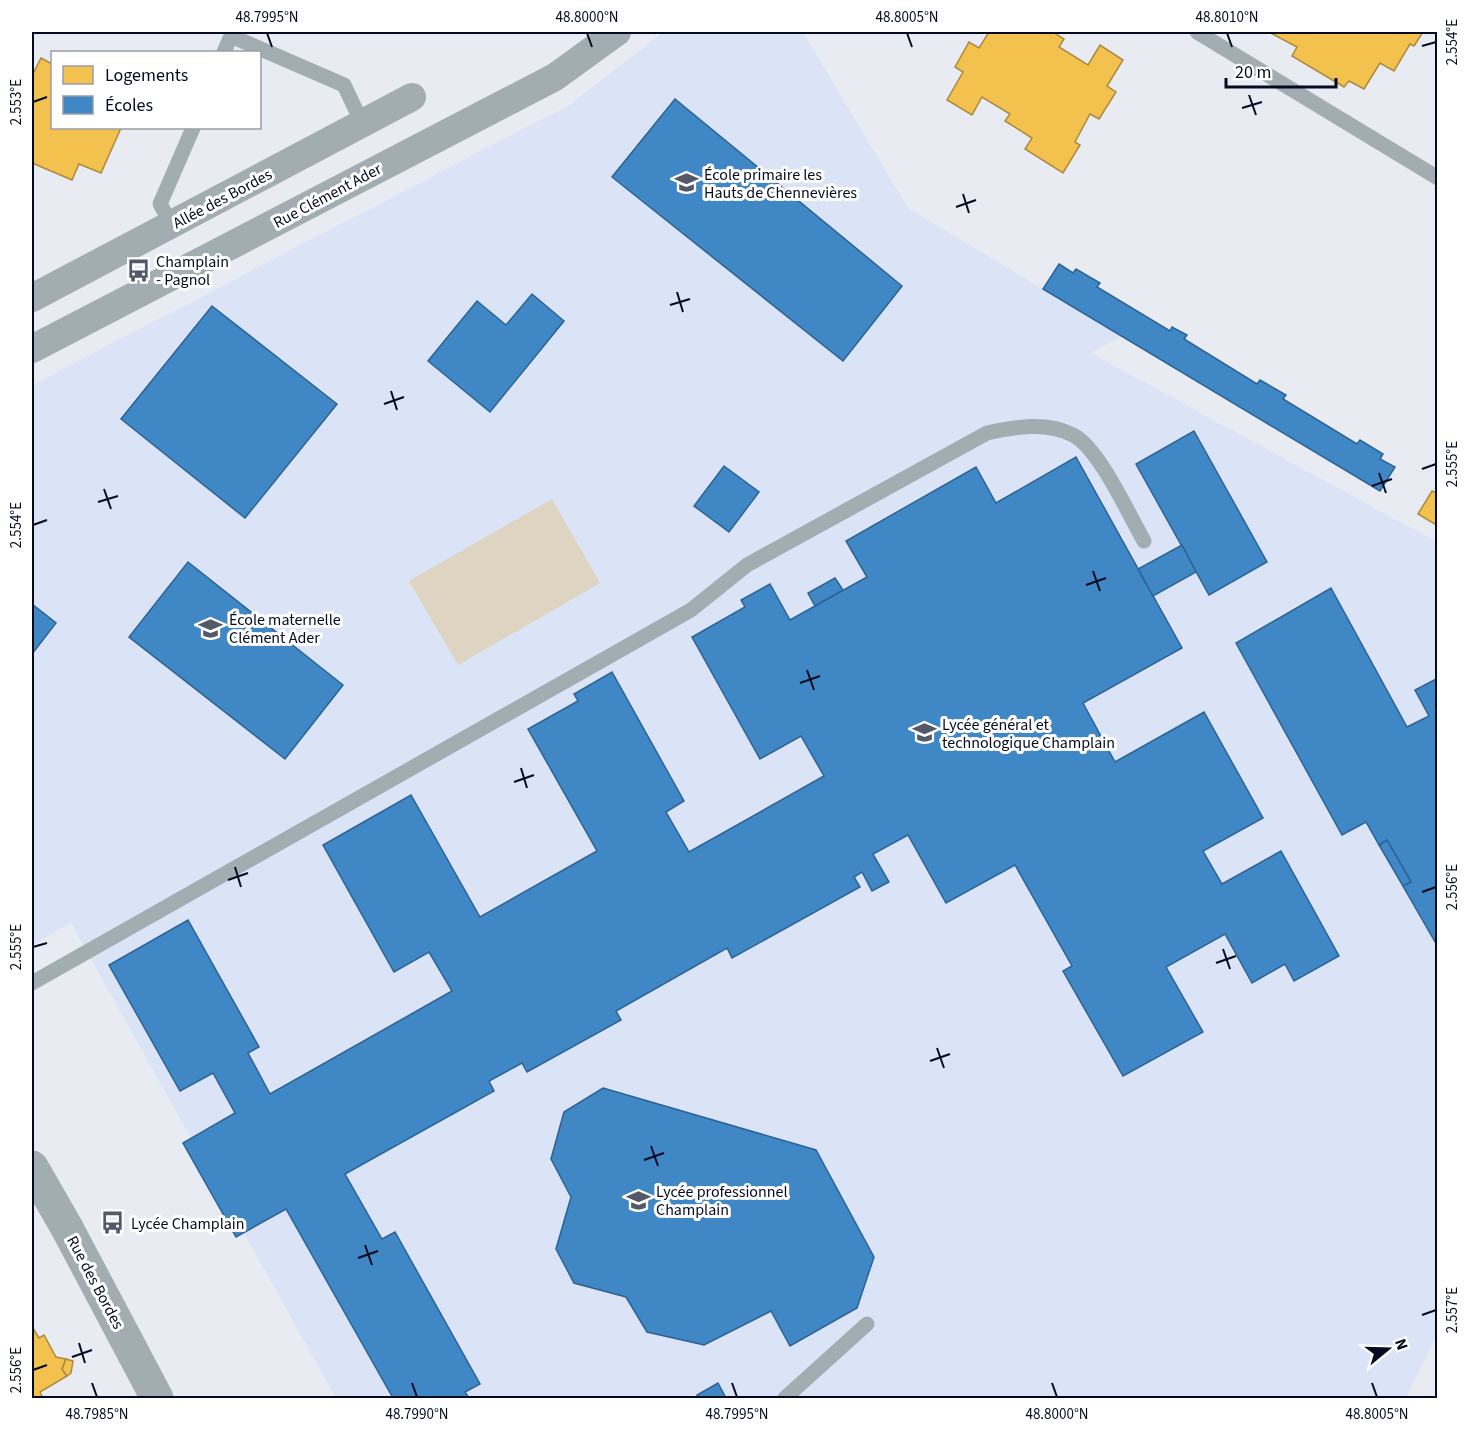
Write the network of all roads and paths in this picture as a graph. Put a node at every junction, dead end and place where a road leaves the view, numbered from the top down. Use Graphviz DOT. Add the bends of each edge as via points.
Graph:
graph roads {
  1 [pos="617,32"];
  2 [pos="1197,32"];
  3 [pos="224,51"];
  4 [pos="412,97"];
  5 [pos="362,123"];
  6 [pos="193,129"];
  7 [pos="1437,178"];
  8 [pos="172,225"];
  9 [pos="32,298"];
  10 [pos="32,350"];
  11 [pos="1144,541"];
  12 [pos="32,983"];
  13 [pos="32,1167"];
  14 [pos="867,1323"];
  15 [pos="152,1396"];
  16 [pos="785,1398"];
  1 -- 10 [label="street, Rue Clément Ader" via="555,77"];
  2 -- 7 [label="lane"];
  3 -- 5 [label="lane" via="231,36 344,85"];
  4 -- 5 [label="street, Allée des Bordes"];
  5 -- 8 [label="street, Allée des Bordes"];
  6 -- 8 [label="lane" via="160,204"];
  8 -- 9 [label="street, Allée des Bordes"];
  11 -- 12 [label="lane" via="1095,454 1074,435 1018,426 987,433 747,566 681,616"];
  13 -- 15 [label="street, Rue des Bordes"];
  14 -- 16 [label="lane"];
}
